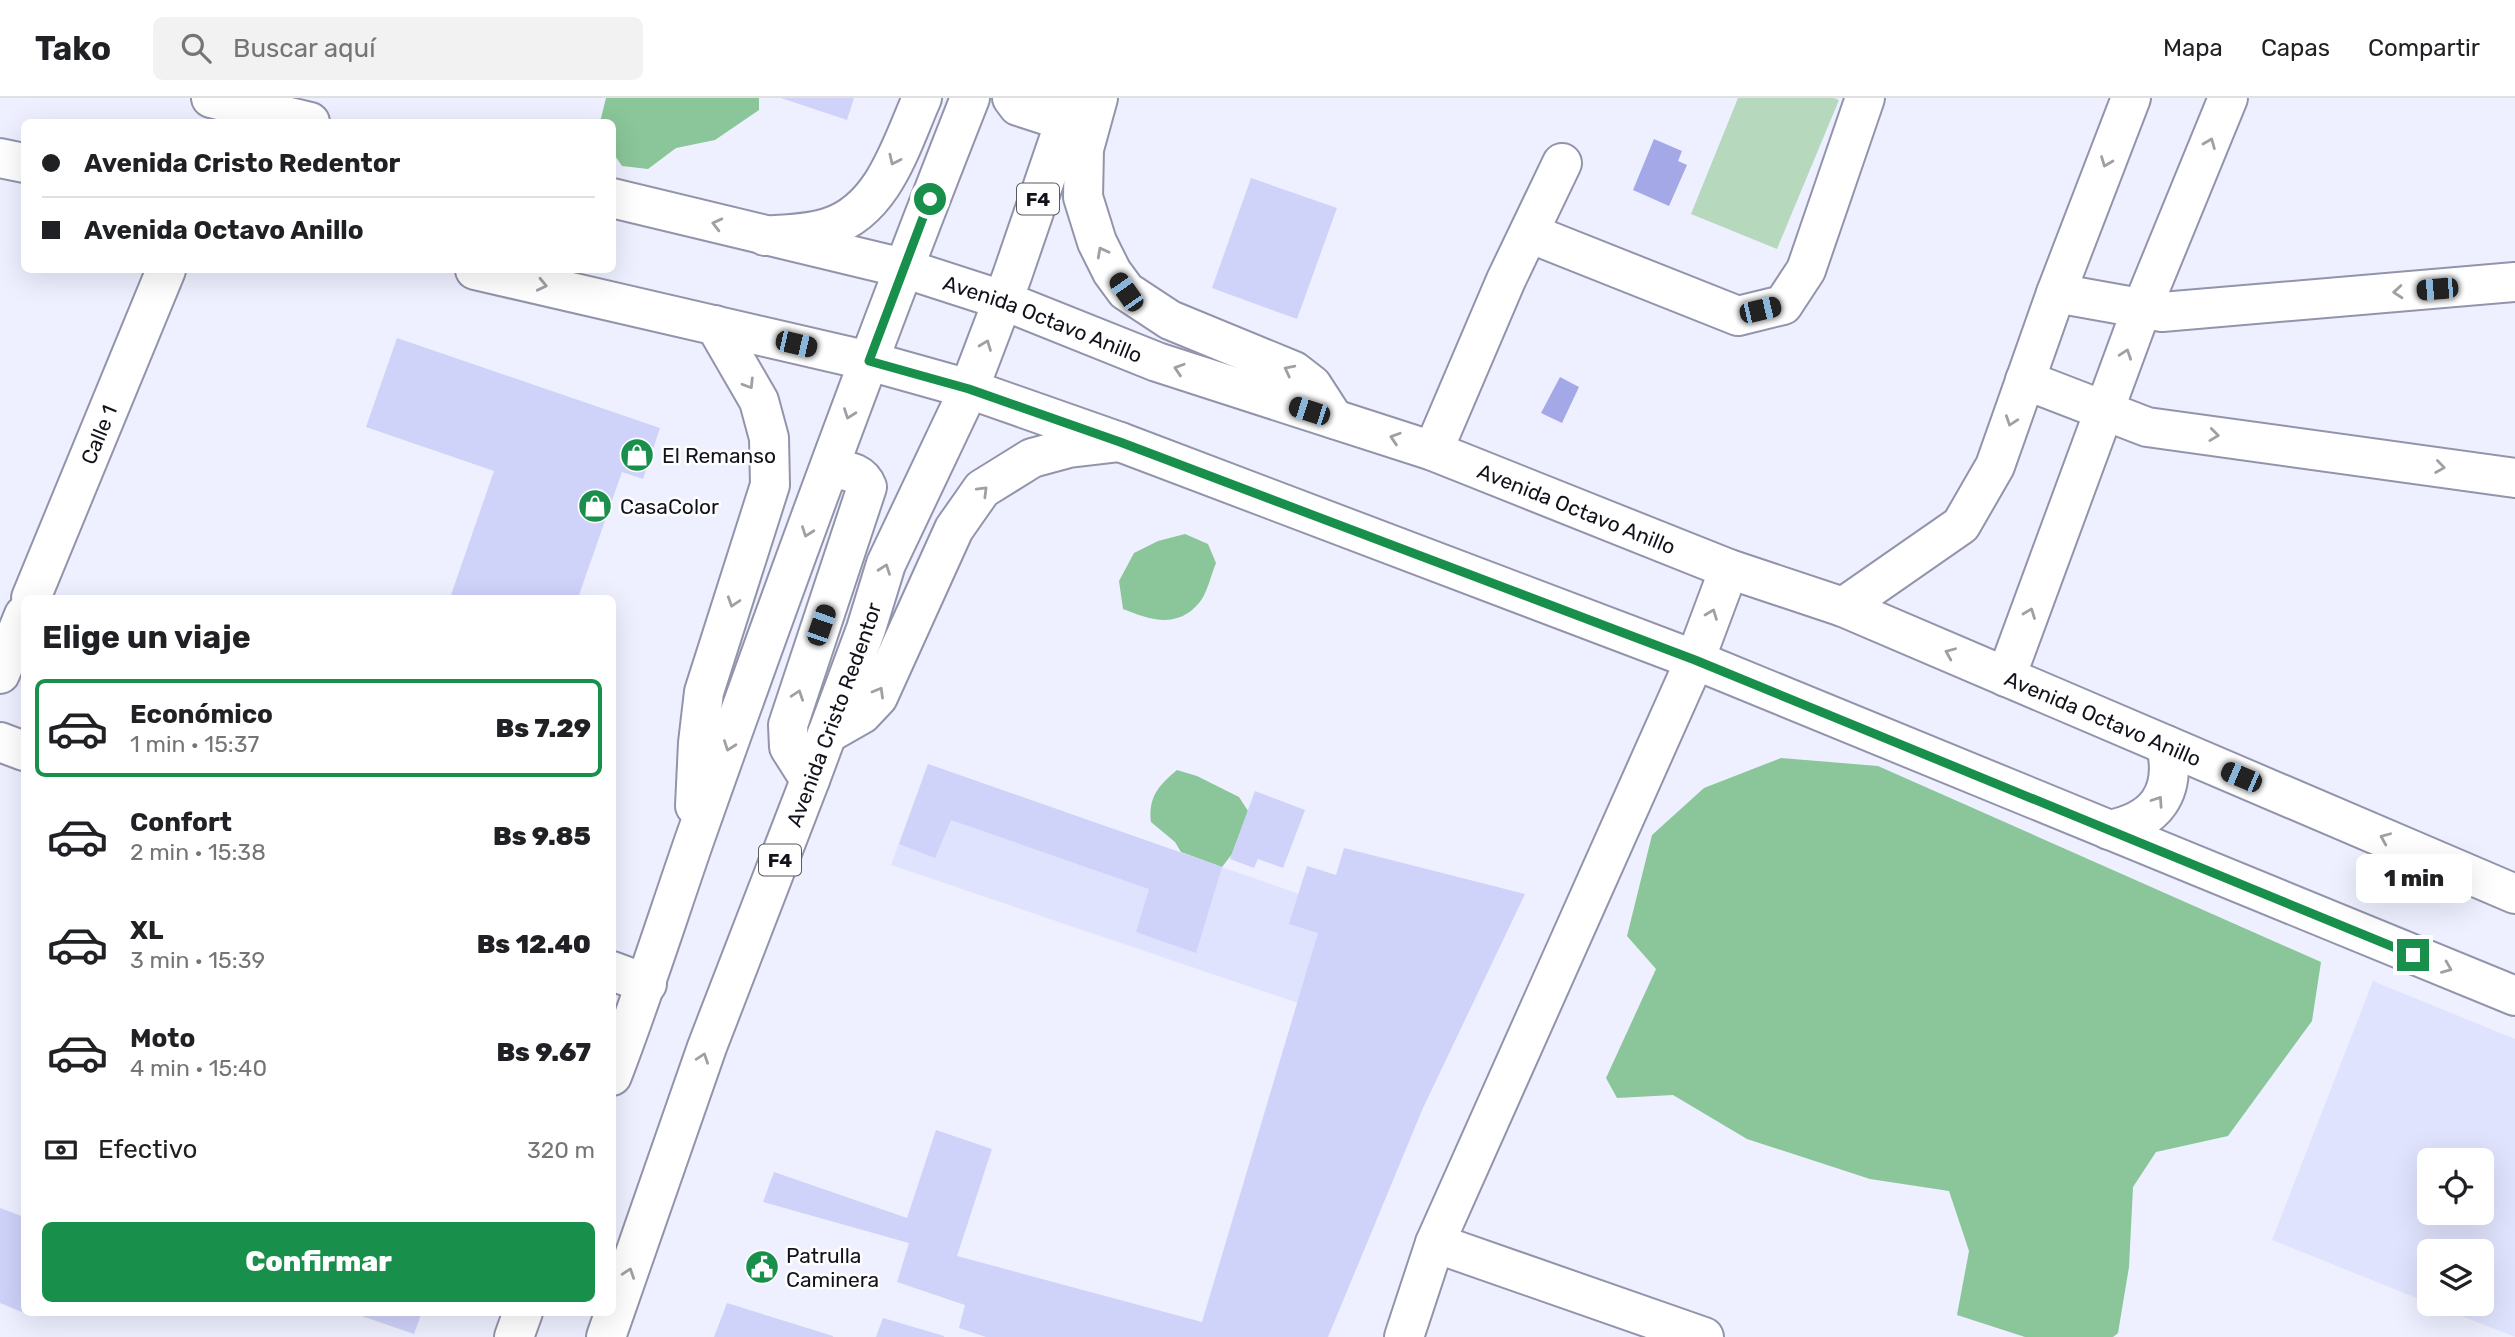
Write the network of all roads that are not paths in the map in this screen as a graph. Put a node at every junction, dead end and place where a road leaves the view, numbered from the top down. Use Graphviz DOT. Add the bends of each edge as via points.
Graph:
graph roads {
  1 [pos="922,98"];
  2 [pos="970,98"];
  3 [pos="1012,98"];
  4 [pos="1098,98"];
  5 [pos="1865,98"];
  6 [pos="2131,98"];
  7 [pos="2228,98"];
  8 [pos="226,105"];
  9 [pos="1069,109"];
  10 [pos="295,119"];
  11 [pos="0,158"];
  12 [pos="21,162"];
  13 [pos="1562,163"];
  14 [pos="616,199"];
  15 [pos="1529,233"];
  16 [pos="765,236"];
  17 [pos="903,268"];
  18 [pos="165,273"];
  19 [pos="488,273"];
  20 [pos="2515,282"];
  21 [pos="2056,293"];
  22 [pos="1002,300"];
  23 [pos="2142,308"];
  24 [pos="715,325"];
  25 [pos="869,361"];
  26 [pos="2025,380"];
  27 [pos="969,389"];
  28 [pos="2105,411"];
  29 [pos="1334,419"];
  30 [pos="1120,442"];
  31 [pos="1433,451"];
  32 [pos="831,468"];
  33 [pos="2515,478"];
  34 [pos="1729,569"];
  35 [pos="32,595"];
  36 [pos="1843,607"];
  37 [pos="21,622"];
  38 [pos="1695,660"];
  39 [pos="0,674"];
  40 [pos="2006,677"];
  41 [pos="827,734"];
  42 [pos="0,742"];
  43 [pos="2166,746"];
  44 [pos="21,750"];
  45 [pos="810,780"];
  46 [pos="2109,830"];
  47 [pos="694,842"];
  48 [pos="2515,894"];
  49 [pos="630,977"];
  50 [pos="2515,996"];
  51 [pos="616,1054"];
  52 [pos="1435,1242"];
  53 [pos="616,1308"];
  54 [pos="522,1316"];
  55 [pos="613,1316"];
  56 [pos="514,1337"];
  57 [pos="606,1337"];
  58 [pos="1404,1337"];
  59 [pos="1704,1337"];
  1 -- 16 [label="main road, one-way" via="881,188 858,212 830,228"];
  2 -- 17 [label="main road"];
  3 -- 9 [label="main road" via="1018,106"];
  29 -- 4 [label="main road, one-way" via="1312,385 1294,371 1170,320 1126,292 1097,242 1083,197 1084,149"];
  5 -- 15 [label="main road" via="1806,270 1783,305 1738,316"];
  6 -- 21 [label="main road, one-way"];
  23 -- 7 [label="main road, one-way"];
  8 -- 10 [label="main road"];
  9 -- 22 [label="main road, Avenida Cristo Redentor / F4"];
  11 -- 12 [label="main road"];
  13 -- 15 [label="main road"];
  16 -- 14 [label="main road, Avenida Octavo Anillo, one-way"];
  15 -- 31 [label="main road"];
  16 -- 17 [label="main road, Avenida Octavo Anillo"];
  17 -- 22 [label="main road, Avenida Octavo Anillo"];
  17 -- 25 [label="main road"];
  18 -- 35 [label="main road, Calle 1"];
  19 -- 24 [label="main road, one-way"];
  20 -- 23 [label="main road, one-way" via="2162,312"];
  21 -- 23 [label="main road"];
  21 -- 26 [label="main road"];
  27 -- 22 [label="main road, Avenida Cristo Redentor / F4, one-way"];
  29 -- 22 [label="main road, Avenida Octavo Anillo, one-way" via="1157,362"];
  28 -- 23 [label="main road, one-way"];
  24 -- 25 [label="main road"];
  24 -- 47 [label="main road, one-way" via="759,401 769,438 770,485 704,692"];
  25 -- 27 [label="main road"];
  25 -- 32 [label="main road, one-way"];
  26 -- 28 [label="main road"];
  26 -- 36 [label="main road, one-way" via="1995,467 1961,526"];
  27 -- 30 [label="main road"];
  41 -- 27 [label="main road, Avenida Cristo Redentor / F4, one-way" via="886,564"];
  28 -- 33 [label="main road, one-way" via="2147,427"];
  40 -- 28 [label="main road, one-way"];
  31 -- 29 [label="main road, Avenida Octavo Anillo, one-way"];
  30 -- 38 [label="main road"];
  41 -- 30 [label="main road, one-way" via="862,714 878,697 954,529 982,489 1032,458"];
  31 -- 34 [label="main road, Avenida Octavo Anillo"];
  45 -- 32 [label="main road, one-way" via="789,747 788,724 867,487 864,478 855,473"];
  32 -- 47 [label="main road, one-way"];
  34 -- 36 [label="main road, Avenida Octavo Anillo"];
  38 -- 34 [label="main road, one-way"];
  40 -- 36 [label="main road, Avenida Octavo Anillo, one-way"];
  37 -- 39 [label="main road"];
  38 -- 46 [label="main road"];
  38 -- 52 [label="main road"];
  40 -- 43 [label="main road, Avenida Octavo Anillo"];
  41 -- 45 [label="main road, Avenida Cristo Redentor / F4"];
  42 -- 44 [label="main road"];
  46 -- 43 [label="main road, one-way" via="2129,826 2160,803 2168,784"];
  48 -- 43 [label="main road, Avenida Octavo Anillo, one-way"];
  53 -- 45 [label="main road, Avenida Cristo Redentor / F4, one-way" via="707,1047"];
  46 -- 50 [label="main road, one-way"];
  47 -- 49 [label="main road"];
  49 -- 51 [label="main road"];
  52 -- 58 [label="main road"];
  52 -- 59 [label="main road"];
  54 -- 56 [label="main road"];
  57 -- 55 [label="main road, Avenida Cristo Redentor / F4, one-way"];
}
